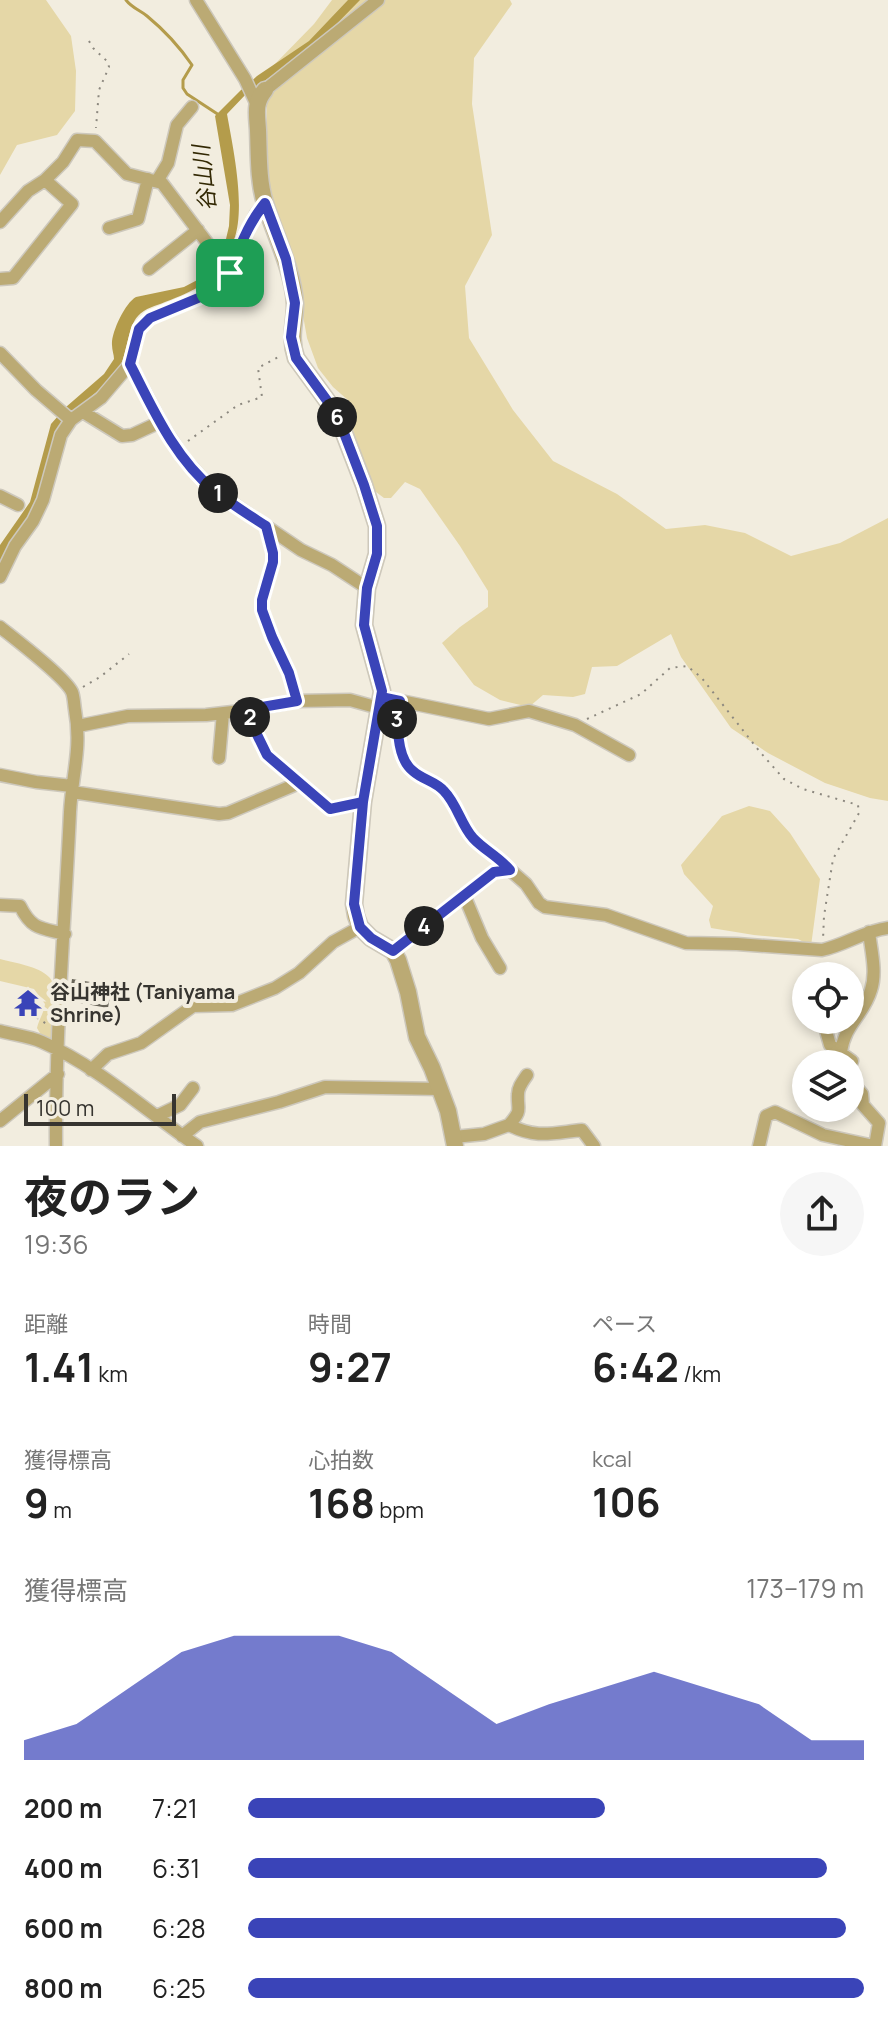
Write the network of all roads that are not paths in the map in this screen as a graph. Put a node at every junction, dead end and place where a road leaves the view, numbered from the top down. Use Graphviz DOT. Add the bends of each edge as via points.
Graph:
graph roads {
  1 [pos="196,0"];
  2 [pos="378,0"];
  3 [pos="258,95"];
  4 [pos="192,107"];
  5 [pos="45,180"];
  6 [pos="153,180"];
  7 [pos="265,203"];
  8 [pos="0,222"];
  9 [pos="109,228"];
  10 [pos="198,230"];
  11 [pos="149,269"];
  12 [pos="230,273"];
  13 [pos="0,279"];
  14 [pos="0,353"];
  15 [pos="130,364"];
  16 [pos="83,412"];
  17 [pos="66,416"];
  18 [pos="160,422"];
  19 [pos="0,496"];
  20 [pos="18,505"];
  21 [pos="266,526"];
  22 [pos="0,577"];
  23 [pos="367,588"];
  24 [pos="0,627"];
  25 [pos="297,701"];
  26 [pos="380,703"];
  27 [pos="245,710"];
  28 [pos="223,713"];
  29 [pos="78,726"];
  30 [pos="629,755"];
  31 [pos="219,758"];
  32 [pos="0,775"];
  33 [pos="299,783"];
  34 [pos="72,789"];
  35 [pos="363,802"];
  36 [pos="464,895"];
  37 [pos="0,905"];
  38 [pos="360,927"];
  39 [pos="888,928"];
  40 [pos="869,932"];
  41 [pos="65,934"];
  42 [pos="393,951"];
  43 [pos="500,968"];
  44 [pos="0,1031"];
  45 [pos="841,1050"];
  46 [pos="59,1051"];
  47 [pos="91,1070"];
  48 [pos="58,1074"];
  49 [pos="527,1075"];
  50 [pos="193,1088"];
  51 [pos="440,1089"];
  52 [pos="864,1106"];
  53 [pos="157,1116"];
  54 [pos="0,1121"];
  55 [pos="509,1125"];
  56 [pos="184,1141"];
  57 [pos="454,1141"];
  58 [pos="56,1146"];
  59 [pos="197,1146"];
  60 [pos="594,1146"];
  61 [pos="759,1146"];
  62 [pos="874,1146"];
  1 -- 3 [label="street"];
  2 -- 3 [label="street"];
  3 -- 7 [label="street" via="258,168"];
  4 -- 6 [label="street" via="177,125 168,163"];
  5 -- 6 [label="street" via="77,140 95,141 127,174"];
  5 -- 8 [label="street"];
  5 -- 13 [label="street" via="72,204 13,278"];
  6 -- 9 [label="street" via="138,219"];
  6 -- 10 [label="street" via="162,183"];
  7 -- 12 [label="street" via="241,242"];
  7 -- 23 [label="street" via="286,259 295,303 293,350 339,420 377,526 377,554"];
  10 -- 11 [label="street"];
  10 -- 12 [label="street"];
  12 -- 15 [label="street" via="203,296 150,318 139,329"];
  14 -- 17 [label="street"];
  15 -- 16 [label="street"];
  15 -- 18 [label="street"];
  16 -- 17 [label="street"];
  16 -- 18 [label="street" via="122,436"];
  17 -- 22 [label="street" via="43,500"];
  18 -- 21 [label="street" via="213,490"];
  19 -- 20 [label="street"];
  21 -- 23 [label="street"];
  21 -- 25 [label="street" via="273,562 262,610"];
  23 -- 26 [label="street" via="364,625 382,691"];
  24 -- 29 [label="street" via="71,691"];
  25 -- 26 [label="street"];
  25 -- 27 [label="street"];
  26 -- 30 [label="street" via="400,701 489,719 529,711 575,725"];
  26 -- 35 [label="street"];
  27 -- 28 [label="street"];
  27 -- 33 [label="street" via="267,755"];
  28 -- 29 [label="street" via="128,716"];
  28 -- 31 [label="street"];
  29 -- 34 [label="street"];
  32 -- 34 [label="street"];
  33 -- 34 [label="street" via="219,814"];
  33 -- 35 [label="street" via="330,809"];
  34 -- 41 [label="street"];
  35 -- 38 [label="street" via="354,904"];
  36 -- 40 [label="street" via="494,872 510,870 545,907 606,915 686,943 822,950"];
  36 -- 42 [label="street"];
  36 -- 43 [label="street"];
  37 -- 41 [label="street" via="20,906 33,925"];
  38 -- 42 [label="street"];
  38 -- 47 [label="street" via="275,988 232,1005 193,1006 154,1036 108,1054"];
  39 -- 40 [label="street"];
  40 -- 45 [label="street" via="871,990 843,1037"];
  41 -- 46 [label="street"];
  42 -- 51 [label="street" via="417,1037"];
  44 -- 46 [label="street"];
  46 -- 47 [label="street"];
  46 -- 48 [label="street"];
  47 -- 53 [label="street"];
  48 -- 54 [label="street"];
  48 -- 58 [label="street"];
  49 -- 55 [label="street" via="518,1095 517,1116"];
  50 -- 53 [label="street" via="180,1105"];
  51 -- 56 [label="street" via="325,1087 200,1122"];
  51 -- 57 [label="street"];
  52 -- 62 [label="street" via="879,1123"];
  53 -- 56 [label="street"];
  55 -- 57 [label="street"];
  55 -- 60 [label="street" via="540,1135 582,1130"];
  56 -- 59 [label="street"];
  61 -- 62 [label="street" via="766,1116 775,1112 823,1135"];
}
